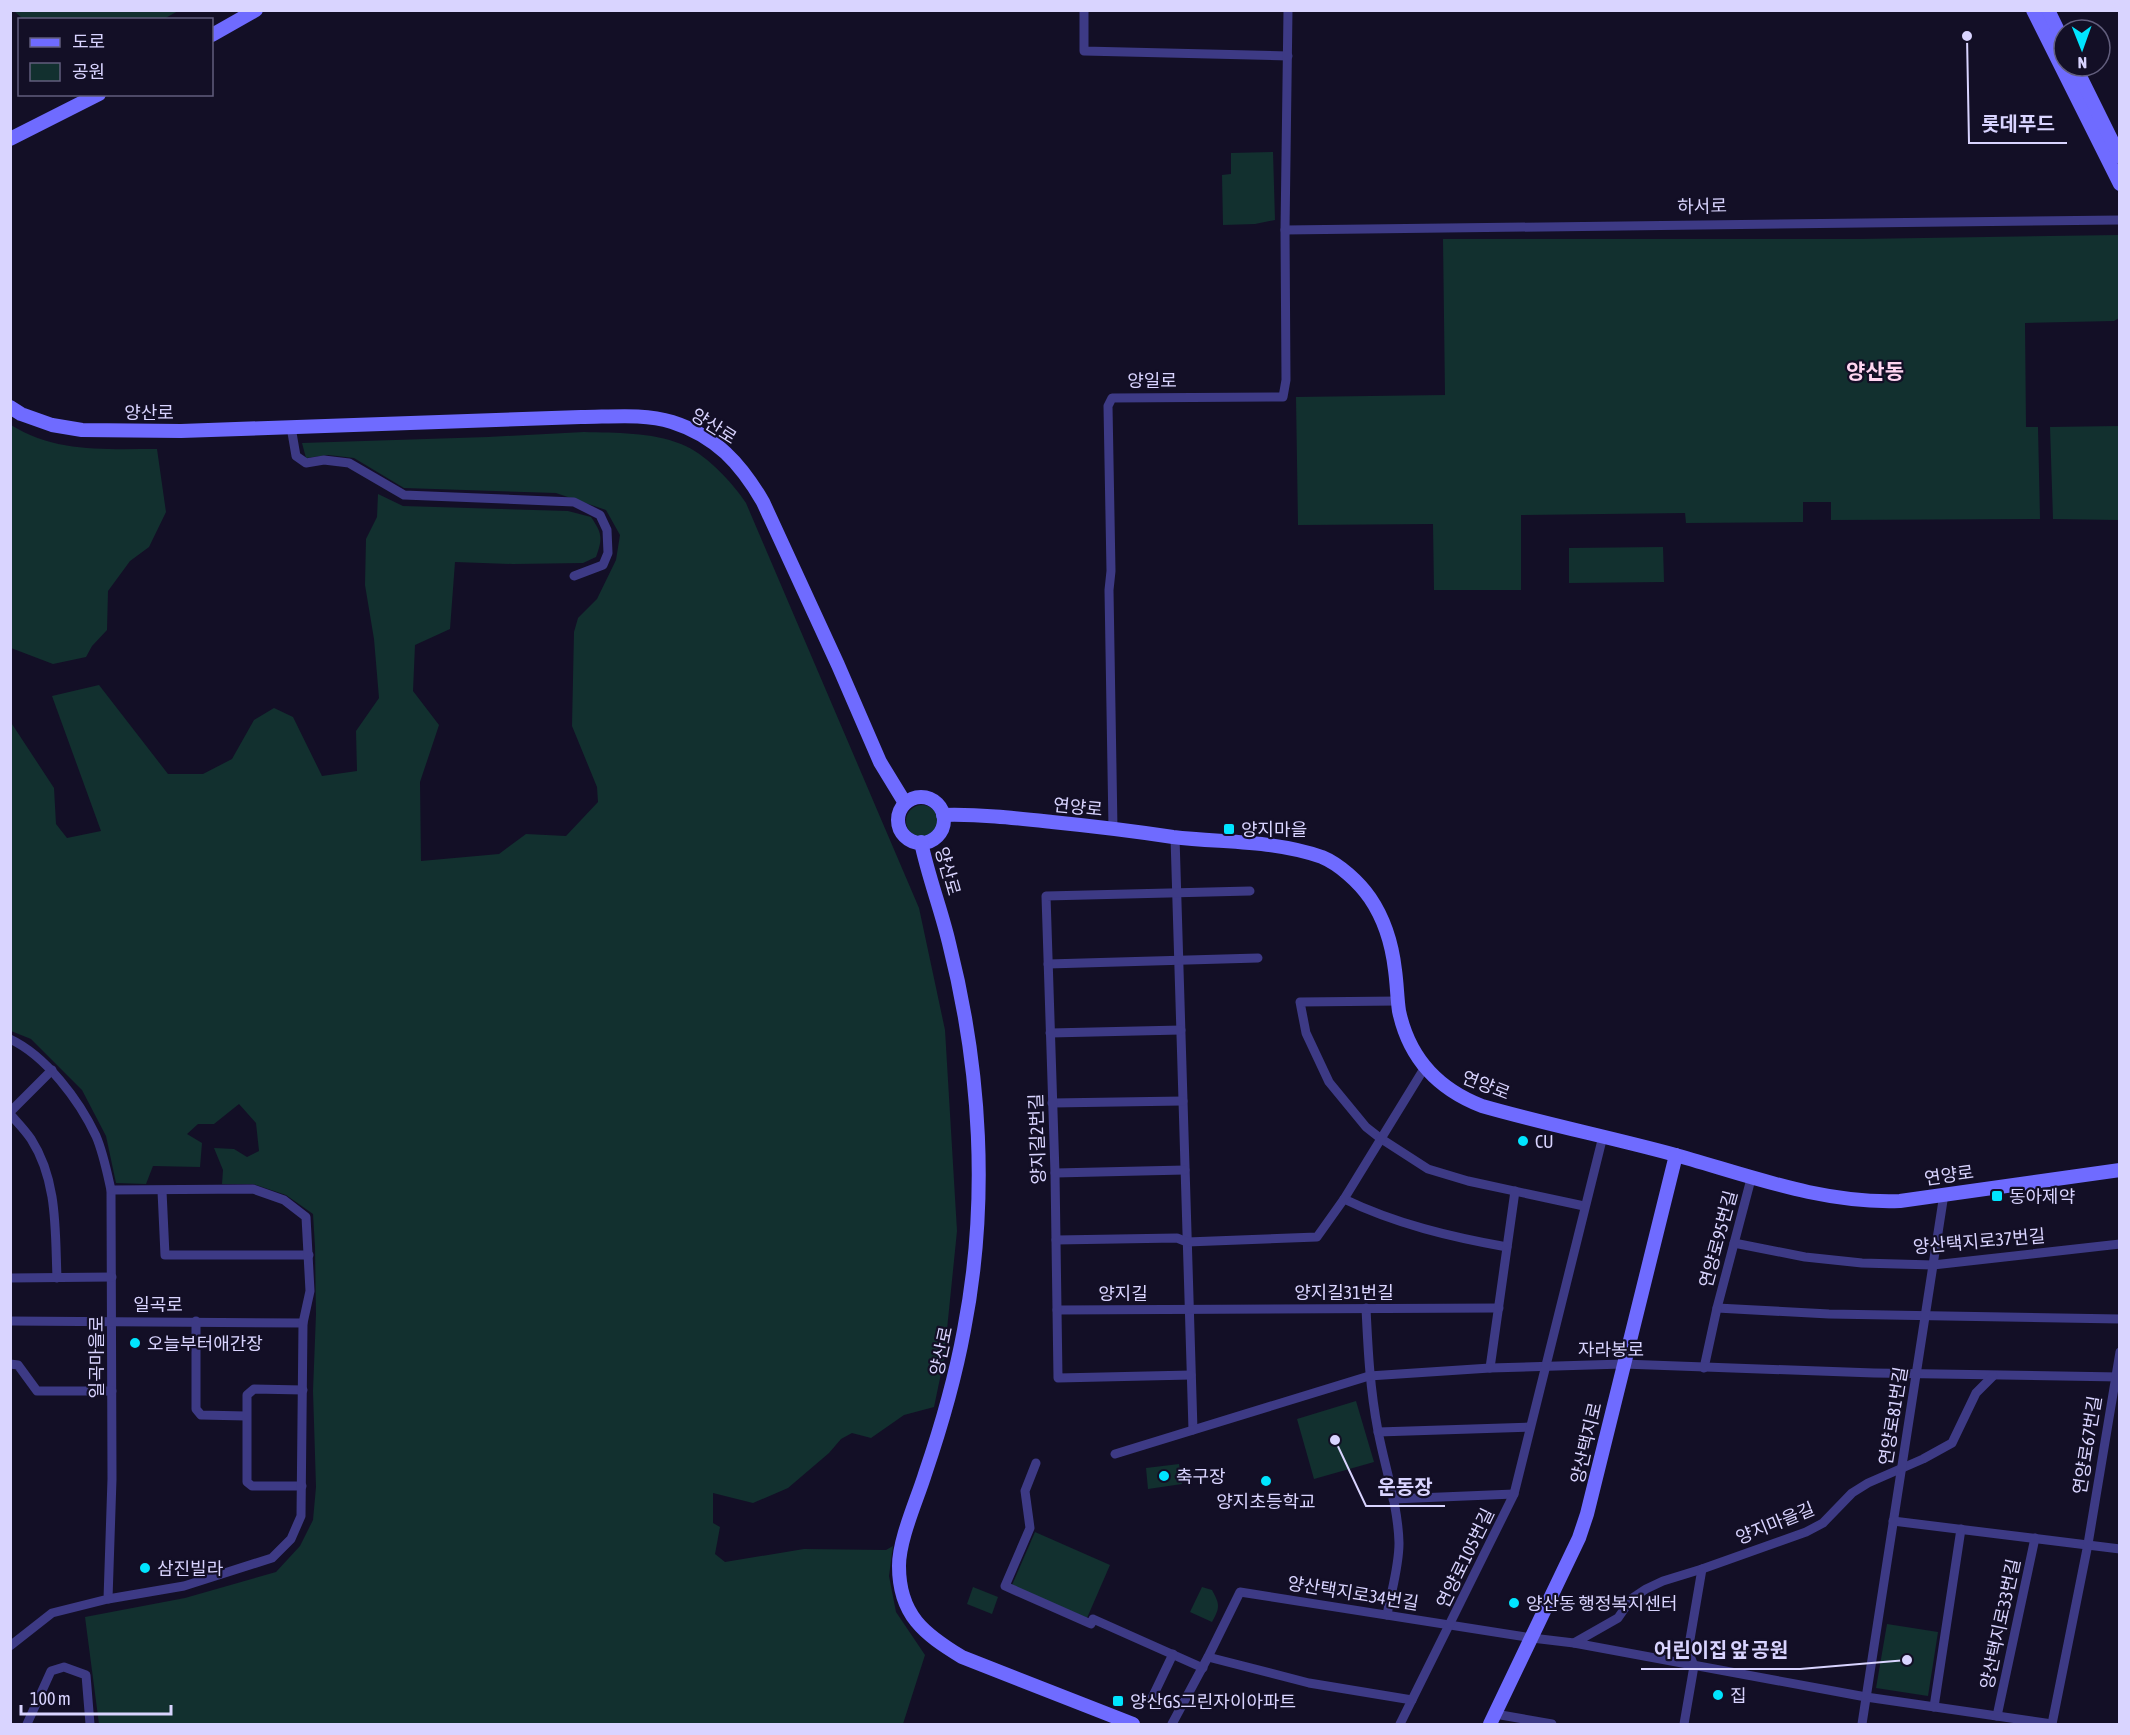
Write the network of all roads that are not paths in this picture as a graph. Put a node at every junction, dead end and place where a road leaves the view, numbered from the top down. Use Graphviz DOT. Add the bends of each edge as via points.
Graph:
graph roads {
  1 [pos="256,10"];
  2 [pos="1084,10"];
  3 [pos="1288,10"];
  4 [pos="2033,10"];
  5 [pos="213,33"];
  6 [pos="1288,56"];
  7 [pos="2080,78"];
  8 [pos="95,96"];
  9 [pos="10,139"];
  10 [pos="2118,168"];
  11 [pos="2120,220"];
  12 [pos="1285,230"];
  13 [pos="10,407"];
  14 [pos="291,428"];
  15 [pos="574,576"];
  16 [pos="904,803"];
  17 [pos="943,815"];
  18 [pos="1113,829"];
  19 [pos="1175,837"];
  20 [pos="921,842"];
  21 [pos="1250,891"];
  22 [pos="1177,894"];
  23 [pos="1258,958"];
  24 [pos="1179,961"];
  25 [pos="1048,964"];
  26 [pos="1398,1001"];
  27 [pos="1181,1030"];
  28 [pos="1050,1033"];
  29 [pos="10,1039"];
  30 [pos="1425,1067"];
  31 [pos="52,1070"];
  32 [pos="1183,1101"];
  33 [pos="1053,1103"];
  34 [pos="10,1113"];
  35 [pos="1603,1136"];
  36 [pos="1380,1138"];
  37 [pos="1676,1155"];
  38 [pos="1185,1170"];
  39 [pos="2120,1170"];
  40 [pos="1055,1173"];
  41 [pos="1750,1179"];
  42 [pos="111,1190"];
  43 [pos="162,1191"];
  44 [pos="1515,1191"];
  45 [pos="1944,1194"];
  46 [pos="1344,1199"];
  47 [pos="1584,1206"];
  48 [pos="1056,1240"];
  49 [pos="1187,1242"];
  50 [pos="1734,1243"];
  51 [pos="2120,1244"];
  52 [pos="1507,1247"];
  53 [pos="309,1255"];
  54 [pos="1933,1265"];
  55 [pos="112,1277"];
  56 [pos="10,1278"];
  57 [pos="57,1278"];
  58 [pos="1366,1308"];
  59 [pos="1499,1308"];
  60 [pos="1717,1308"];
  61 [pos="1057,1310"];
  62 [pos="1189,1310"];
  63 [pos="1925,1316"];
  64 [pos="2120,1319"];
  65 [pos="10,1321"];
  66 [pos="112,1321"];
  67 [pos="196,1321"];
  68 [pos="303,1323"];
  69 [pos="2120,1352"];
  70 [pos="10,1364"];
  71 [pos="1623,1364"];
  72 [pos="1547,1366"];
  73 [pos="1490,1368"];
  74 [pos="1704,1368"];
  75 [pos="1917,1373"];
  76 [pos="1191,1375"];
  77 [pos="1369,1376"];
  78 [pos="1993,1376"];
  79 [pos="2117,1377"];
  80 [pos="303,1390"];
  81 [pos="112,1391"];
  82 [pos="246,1416"];
  83 [pos="1530,1427"];
  84 [pos="1193,1430"];
  85 [pos="1378,1432"];
  86 [pos="1115,1454"];
  87 [pos="1036,1463"];
  88 [pos="1901,1469"];
  89 [pos="302,1486"];
  90 [pos="1514,1494"];
  91 [pos="1393,1499"];
  92 [pos="1893,1521"];
  93 [pos="1962,1529"];
  94 [pos="2035,1538"];
  95 [pos="2088,1544"];
  96 [pos="2120,1549"];
  97 [pos="1702,1569"];
  98 [pos="108,1599"];
  99 [pos="1387,1615"];
  100 [pos="1450,1626"];
  101 [pos="1532,1638"];
  102 [pos="1574,1643"];
  103 [pos="10,1647"];
  104 [pos="1173,1654"];
  105 [pos="1208,1657"];
  106 [pos="1694,1666"];
  107 [pos="1203,1668"];
  108 [pos="1866,1697"];
  109 [pos="1152,1698"];
  110 [pos="1412,1700"];
  111 [pos="1934,1707"];
  112 [pos="1997,1716"];
  113 [pos="1493,1719"];
  114 [pos="2052,1724"];
  115 [pos="27,1725"];
  116 [pos="90,1725"];
  117 [pos="1133,1725"];
  118 [pos="1172,1725"];
  119 [pos="1401,1725"];
  120 [pos="1552,1725"];
  121 [pos="1683,1725"];
  122 [pos="1862,1725"];
  1 -- 5 [label="street"];
  2 -- 6 [label="street" via="1084,51"];
  3 -- 6 [label="street, 양일로"];
  4 -- 10 [label="street"];
  6 -- 12 [label="street, 양일로"];
  7 -- 10 [label="street"];
  8 -- 9 [label="street"];
  11 -- 12 [label="street, 하서로"];
  12 -- 18 [label="street, 양일로" via="1283,397 1112,398 1108,406"];
  13 -- 14 [label="street, 양산로" via="52,425 82,430"];
  14 -- 15 [label="street" via="296,456 306,463 349,463 404,495 574,502 600,515 607,530 608,553 603,565"];
  14 -- 16 [label="street, 양산로" via="638,417 672,422 719,446 749,478 763,502 880,762"];
  16 -- 17 [label="street" via="925,797 938,805"];
  16 -- 20 [label="street" via="898,816 899,827 907,838"];
  17 -- 18 [label="street, 연양로" via="976,814"];
  17 -- 20 [label="street" via="938,834"];
  18 -- 19 [label="street, 연양로"];
  19 -- 22 [label="street"];
  19 -- 26 [label="street, 연양로" via="1302,851 1338,866 1369,897 1384,922 1391,942"];
  20 -- 117 [label="street, 양산로" via="949,942 969,1037 978,1130 978,1204 972,1285 956,1371 901,1551 900,1582 915,1621 936,1641 962,1656"];
  21 -- 22 [label="street"];
  22 -- 24 [label="street"];
  22 -- 25 [label="street, 양지길2번길" via="1046,896"];
  23 -- 24 [label="street"];
  24 -- 25 [label="street"];
  24 -- 27 [label="street"];
  25 -- 28 [label="street, 양지길2번길"];
  26 -- 30 [label="street, 연양로" via="1409,1039"];
  26 -- 36 [label="street" via="1300,1002 1306,1033 1329,1082 1353,1113"];
  27 -- 28 [label="street"];
  27 -- 32 [label="street"];
  28 -- 33 [label="street, 양지길2번길"];
  29 -- 31 [label="street, 일곡마을로" via="24,1045"];
  30 -- 35 [label="street, 연양로" via="1461,1098"];
  30 -- 36 [label="street"];
  31 -- 34 [label="street"];
  31 -- 42 [label="street, 일곡마을로" via="96,1136"];
  32 -- 33 [label="street"];
  32 -- 38 [label="street"];
  33 -- 40 [label="street, 양지길2번길"];
  34 -- 57 [label="street" via="31,1140 54,1201"];
  35 -- 37 [label="street, 연양로"];
  35 -- 47 [label="street, 연양로105번길"];
  36 -- 44 [label="street" via="1428,1169"];
  36 -- 46 [label="street"];
  37 -- 41 [label="street, 연양로"];
  37 -- 71 [label="street, 양산택지로"];
  38 -- 40 [label="street"];
  38 -- 49 [label="street"];
  39 -- 45 [label="street, 연양로"];
  40 -- 48 [label="street, 양지길2번길"];
  41 -- 45 [label="street, 연양로" via="1818,1195 1872,1202"];
  41 -- 50 [label="street, 연양로95번길"];
  42 -- 43 [label="street"];
  42 -- 55 [label="street, 일곡마을로"];
  43 -- 53 [label="street" via="253,1189 284,1200 306,1217"];
  43 -- 53 [label="street" via="165,1255"];
  44 -- 47 [label="street"];
  44 -- 52 [label="street"];
  45 -- 54 [label="street, 연양로81번길"];
  46 -- 49 [label="street" via="1317,1237"];
  46 -- 52 [label="street" via="1420,1228"];
  47 -- 72 [label="street, 연양로105번길"];
  48 -- 49 [label="street" via="1177,1238"];
  48 -- 61 [label="street, 양지길2번길"];
  49 -- 62 [label="street"];
  50 -- 54 [label="street, 양산택지로37번길" via="1805,1257"];
  50 -- 60 [label="street, 연양로95번길"];
  51 -- 54 [label="street, 양산택지로37번길"];
  52 -- 59 [label="street"];
  53 -- 68 [label="street" via="309,1291"];
  54 -- 63 [label="street, 연양로81번길"];
  55 -- 57 [label="street"];
  55 -- 66 [label="street, 일곡마을로"];
  56 -- 57 [label="street"];
  58 -- 59 [label="street, 양지길31번길"];
  58 -- 62 [label="street, 양지길31번길"];
  58 -- 77 [label="street"];
  59 -- 73 [label="street"];
  60 -- 63 [label="street, 연양로95번길"];
  60 -- 74 [label="street, 연양로95번길"];
  61 -- 62 [label="street, 양지길"];
  61 -- 76 [label="street, 양지길2번길" via="1058,1378"];
  62 -- 76 [label="street"];
  63 -- 64 [label="street"];
  63 -- 75 [label="street, 연양로81번길"];
  65 -- 66 [label="street, 일곡로"];
  66 -- 67 [label="street, 일곡로"];
  66 -- 81 [label="street, 일곡마을로"];
  67 -- 68 [label="street, 일곡로"];
  67 -- 82 [label="street, 일곡로" via="196,1409 201,1415"];
  68 -- 80 [label="street"];
  69 -- 79 [label="street, 연양로67번길"];
  70 -- 81 [label="street" via="18,1365 37,1391"];
  71 -- 72 [label="street, 자라봉로"];
  71 -- 74 [label="street, 자라봉로"];
  71 -- 101 [label="street, 양산택지로" via="1587,1514"];
  72 -- 73 [label="street, 자라봉로"];
  72 -- 83 [label="street, 연양로105번길"];
  73 -- 77 [label="street, 자라봉로"];
  74 -- 75 [label="street, 자라봉로"];
  75 -- 78 [label="street, 자라봉로"];
  75 -- 88 [label="street, 연양로81번길"];
  76 -- 84 [label="street"];
  77 -- 84 [label="street, 자라봉로"];
  77 -- 85 [label="street"];
  78 -- 79 [label="street, 자라봉로"];
  78 -- 88 [label="street, 양지마을길" via="1976,1393 1952,1443"];
  79 -- 95 [label="street, 연양로67번길"];
  80 -- 82 [label="street" via="254,1389 247,1395"];
  80 -- 89 [label="street"];
  81 -- 98 [label="street, 일곡마을로"];
  82 -- 89 [label="street" via="247,1482 252,1486"];
  83 -- 85 [label="street"];
  83 -- 90 [label="street, 연양로105번길"];
  84 -- 86 [label="street, 자라봉로"];
  85 -- 91 [label="street"];
  87 -- 104 [label="street" via="1025,1491 1030,1528 1005,1586"];
  88 -- 92 [label="street, 연양로81번길"];
  88 -- 97 [label="street, 양지마을길" via="1860,1488 1815,1527"];
  89 -- 98 [label="street" via="302,1516 291,1539 272,1558 184,1586"];
  90 -- 91 [label="street, 연양로105번길"];
  90 -- 100 [label="street, 연양로105번길"];
  91 -- 99 [label="street" via="1399,1542"];
  92 -- 93 [label="street"];
  92 -- 108 [label="street, 연양로81번길"];
  93 -- 94 [label="street"];
  93 -- 111 [label="street"];
  94 -- 95 [label="street"];
  94 -- 112 [label="street, 양산택지로33번길"];
  95 -- 96 [label="street"];
  95 -- 114 [label="street, 연양로67번길"];
  97 -- 102 [label="street, 양지마을길" via="1646,1589 1631,1599 1618,1618"];
  97 -- 106 [label="street" via="1688,1651"];
  98 -- 103 [label="street" via="52,1613"];
  99 -- 100 [label="street, 양산택지로34번길"];
  99 -- 105 [label="street, 양산택지로34번길" via="1240,1592"];
  100 -- 101 [label="street, 양산택지로34번길"];
  100 -- 110 [label="street, 연양로105번길"];
  101 -- 102 [label="street, 양산택지로33번길"];
  101 -- 113 [label="street, 양산택지로"];
  102 -- 106 [label="street, 양산택지로33번길"];
  104 -- 107 [label="street"];
  104 -- 109 [label="street"];
  105 -- 107 [label="street, 양산택지로34번길"];
  105 -- 110 [label="street" via="1310,1683"];
  106 -- 108 [label="street, 양산택지로33번길"];
  106 -- 121 [label="street"];
  107 -- 118 [label="street, 양산택지로34번길"];
  108 -- 111 [label="street, 양산택지로33번길"];
  108 -- 122 [label="street, 연양로81번길"];
  110 -- 119 [label="street, 연양로105번길"];
  111 -- 112 [label="street, 양산택지로33번길"];
  112 -- 114 [label="street, 양산택지로33번길"];
  113 -- 120 [label="street"];
  115 -- 116 [label="street" via="51,1671 64,1667 86,1675"];
}
